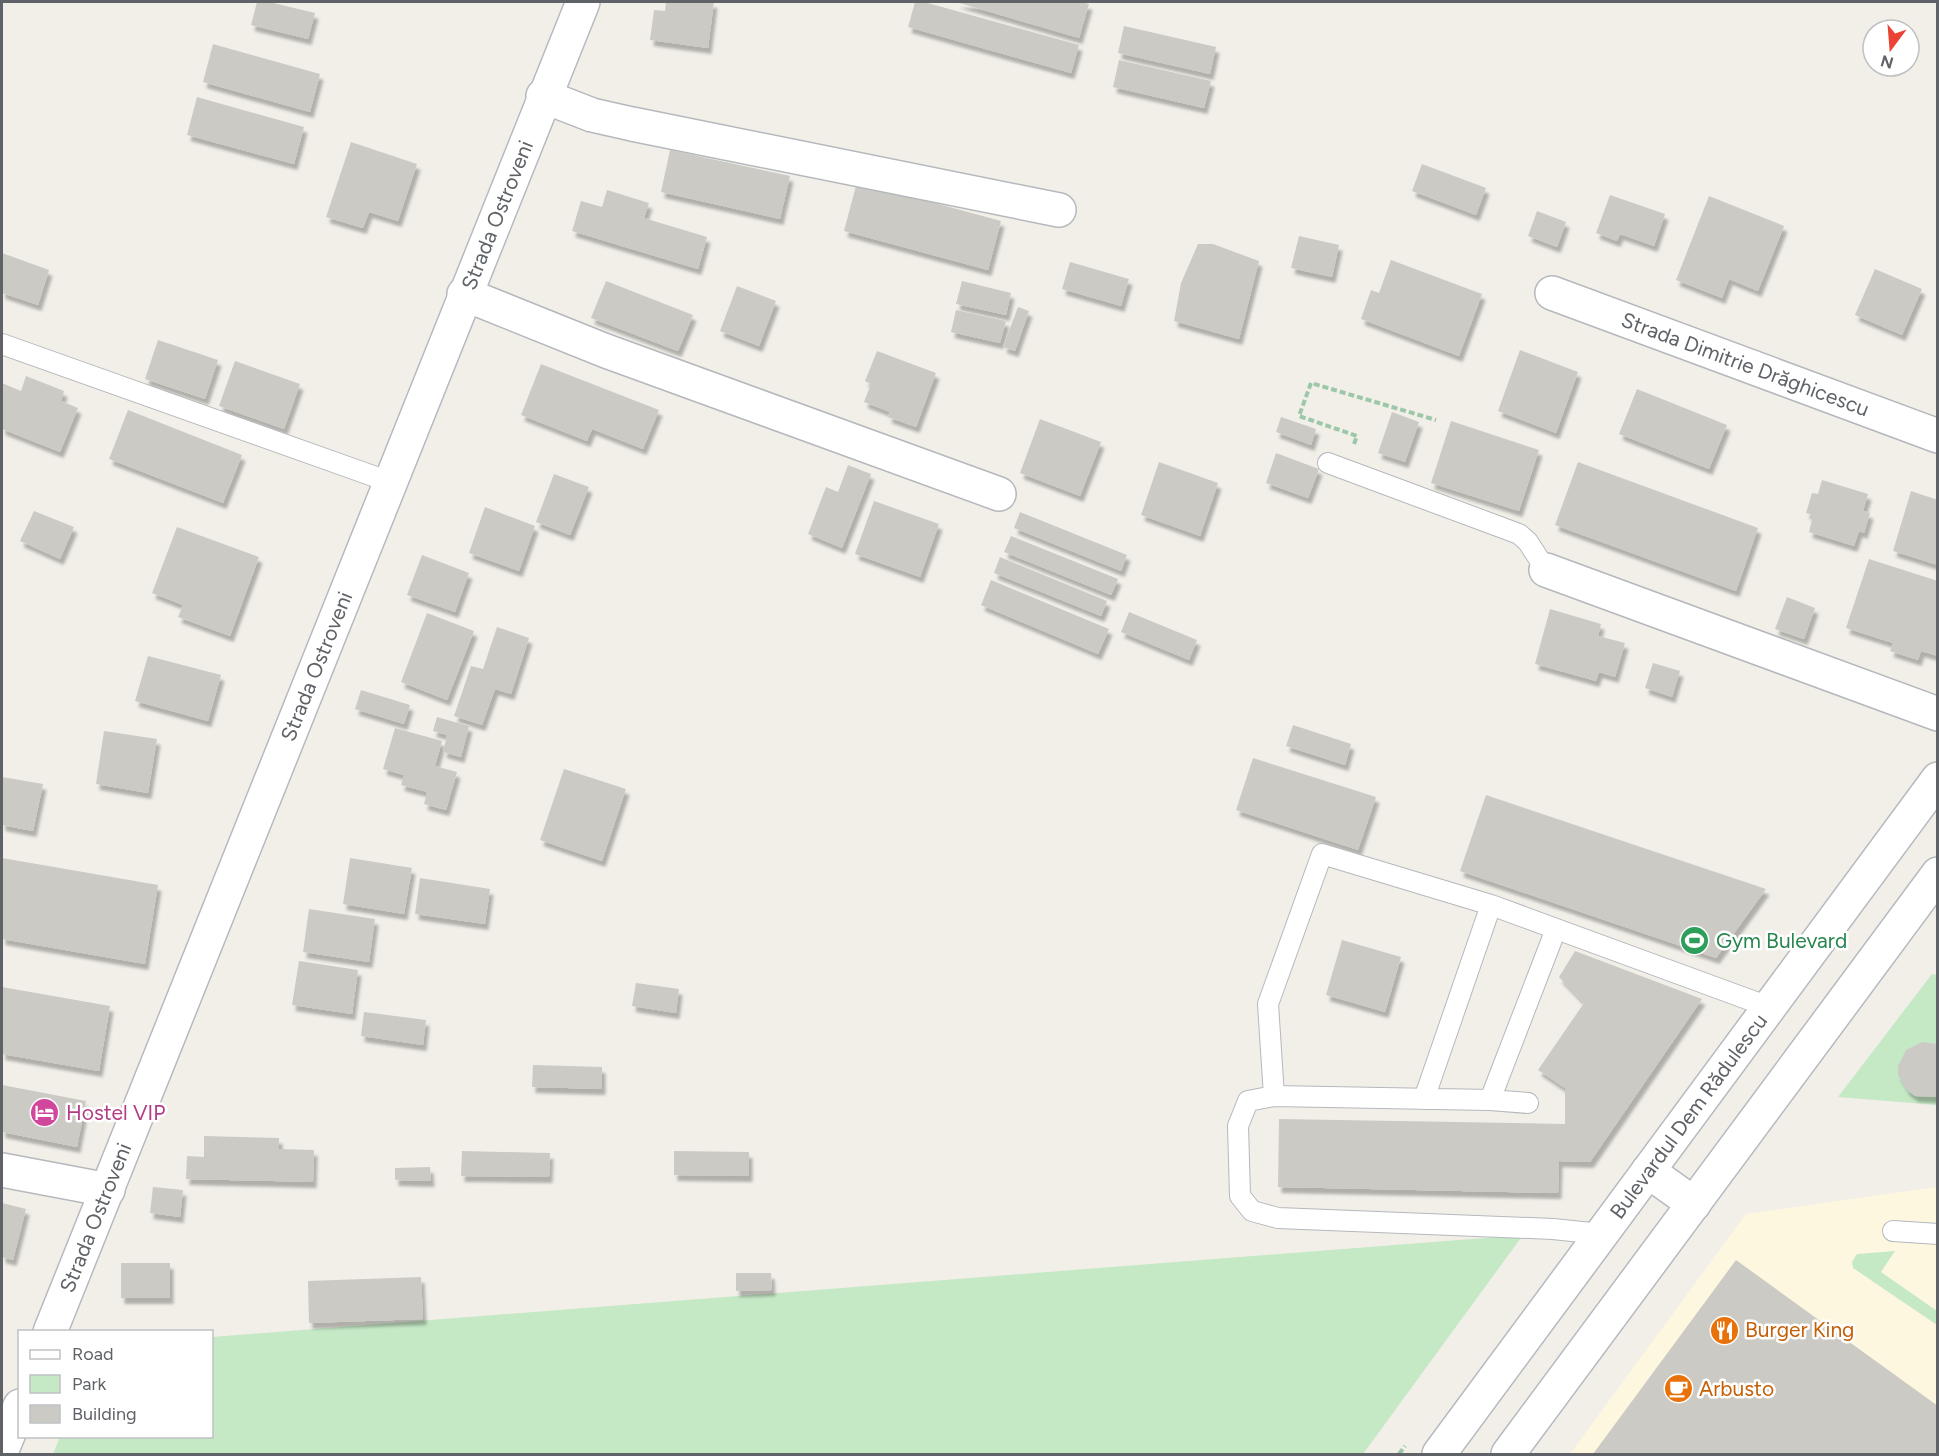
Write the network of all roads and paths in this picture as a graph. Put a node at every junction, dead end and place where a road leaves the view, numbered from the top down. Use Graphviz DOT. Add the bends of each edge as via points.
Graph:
graph roads {
  1 [pos="583,2"];
  2 [pos="543,96"];
  3 [pos="1059,210"];
  4 [pos="1552,293"];
  5 [pos="464,294"];
  6 [pos="2,344"];
  7 [pos="1436,420"];
  8 [pos="1938,436"];
  9 [pos="1336,467"];
  10 [pos="390,482"];
  11 [pos="999,494"];
  12 [pos="1546,570"];
  13 [pos="1938,714"];
  14 [pos="1938,778"];
  15 [pos="1938,874"];
  16 [pos="1491,905"];
  17 [pos="1556,929"];
  18 [pos="1769,1007"];
  19 [pos="1274,1096"];
  20 [pos="1424,1099"];
  21 [pos="1490,1100"];
  22 [pos="1528,1103"];
  23 [pos="2,1170"];
  24 [pos="1648,1171"];
  25 [pos="108,1190"];
  26 [pos="1694,1204"];
  27 [pos="1893,1231"];
  28 [pos="1600,1234"];
  29 [pos="1938,1234"];
  30 [pos="51,1330"];
  31 [pos="18,1411"];
  32 [pos="2,1450"];
  33 [pos="1438,1455"];
  34 [pos="1508,1455"];
  1 -- 2 [label="street, Strada Ostroveni"];
  2 -- 3 [label="street" via="592,115 632,124"];
  2 -- 5 [label="street, Strada Ostroveni"];
  4 -- 8 [label="street, Strada Dimitrie Drăghicescu"];
  5 -- 10 [label="street, Strada Ostroveni"];
  5 -- 11 [label="street" via="606,351"];
  6 -- 10 [label="lane"];
  7 -- 9 [label="path" via="1311,383 1299,416 1357,436"];
  9 -- 12 [label="lane" via="1520,534"];
  10 -- 25 [label="street, Strada Ostroveni"];
  12 -- 13 [label="street"];
  14 -- 18 [label="street, Bulevardul Dem Rădulescu"];
  15 -- 26 [label="street"];
  16 -- 17 [label="lane"];
  16 -- 19 [label="lane" via="1322,854 1268,1004"];
  16 -- 20 [label="lane"];
  17 -- 18 [label="lane"];
  17 -- 21 [label="lane"];
  18 -- 24 [label="street, Bulevardul Dem Rădulescu"];
  19 -- 20 [label="lane"];
  19 -- 28 [label="lane" via="1248,1101 1238,1126 1240,1196 1252,1211 1278,1218"];
  20 -- 21 [label="lane"];
  21 -- 22 [label="lane"];
  23 -- 25 [label="street"];
  24 -- 26 [label="street"];
  24 -- 28 [label="street, Bulevardul Dem Rădulescu"];
  25 -- 30 [label="street, Strada Ostroveni"];
  26 -- 34 [label="street"];
  27 -- 29 [label="lane"];
  28 -- 33 [label="street, Bulevardul Dem Rădulescu"];
  31 -- 32 [label="street"];
}
